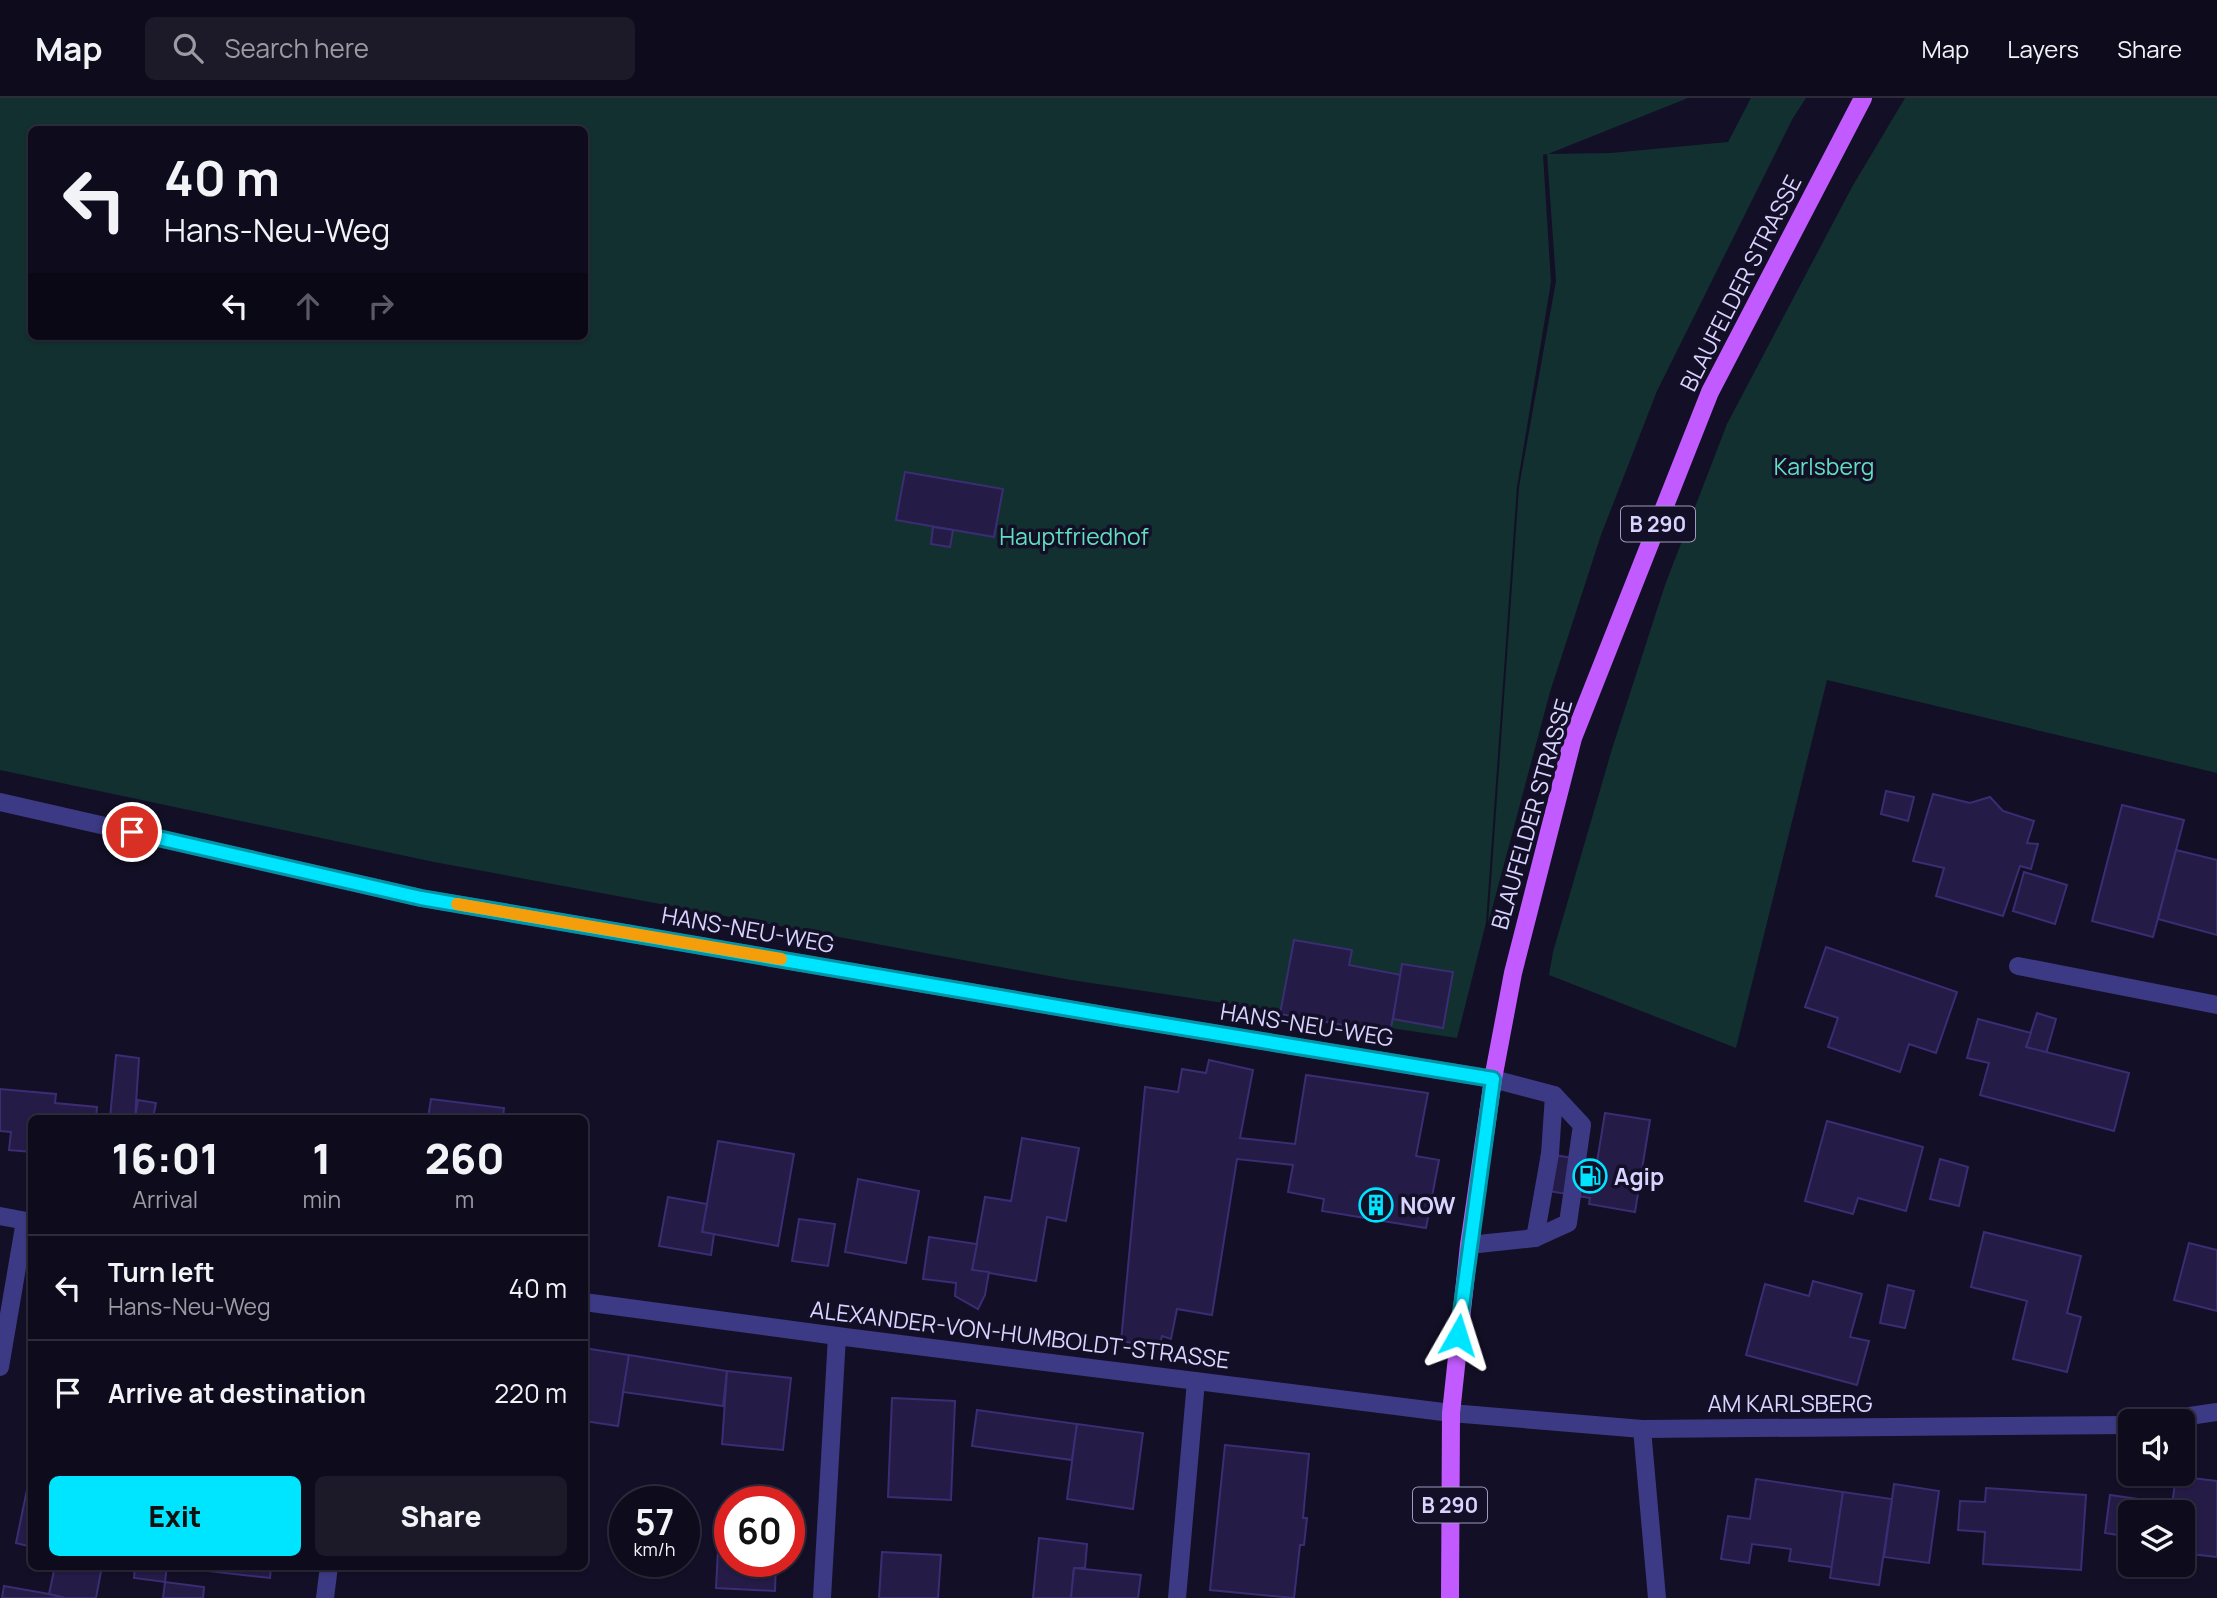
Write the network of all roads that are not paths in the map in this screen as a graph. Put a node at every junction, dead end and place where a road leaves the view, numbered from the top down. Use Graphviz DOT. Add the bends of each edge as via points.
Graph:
graph roads {
  1 [pos="1863,98"];
  2 [pos="0,802"];
  3 [pos="2018,966"];
  4 [pos="2217,1005"];
  5 [pos="1493,1079"];
  6 [pos="1554,1095"];
  7 [pos="0,1216"];
  8 [pos="28,1222"];
  9 [pos="1535,1238"];
  10 [pos="1469,1245"];
  11 [pos="588,1303"];
  12 [pos="837,1336"];
  13 [pos="0,1367"];
  14 [pos="1196,1381"];
  15 [pos="2217,1412"];
  16 [pos="1451,1413"];
  17 [pos="2195,1415"];
  18 [pos="2118,1425"];
  19 [pos="1642,1429"];
  20 [pos="328,1570"];
  21 [pos="325,1598"];
  22 [pos="822,1598"];
  23 [pos="1177,1598"];
  24 [pos="1450,1598"];
  25 [pos="1657,1598"];
  1 -- 5 [label="main road, BLAUFELDER STRASSE / B 290" via="1710,392 1573,738 1513,973"];
  2 -- 5 [label="street, HANS-NEU-WEG" via="421,898"];
  3 -- 4 [label="street"];
  5 -- 6 [label="street, HANS-NEU-WEG"];
  5 -- 10 [label="main road, BLAUFELDER STRASSE / B 290"];
  6 -- 9 [label="street" via="1550,1154"];
  6 -- 9 [label="street" via="1582,1125 1578,1158 1568,1223"];
  7 -- 8 [label="street"];
  8 -- 13 [label="street"];
  9 -- 10 [label="street"];
  10 -- 16 [label="main road, BLAUFELDER STRASSE / B 290"];
  11 -- 12 [label="street, ALEXANDER-VON-HUMBOLDT-STRASSE"];
  12 -- 14 [label="street, ALEXANDER-VON-HUMBOLDT-STRASSE"];
  12 -- 22 [label="street"];
  14 -- 16 [label="street, ALEXANDER-VON-HUMBOLDT-STRASSE"];
  14 -- 23 [label="street"];
  15 -- 17 [label="street"];
  16 -- 19 [label="street, AM KARLSBERG"];
  16 -- 24 [label="main road, BLAUFELDER STRASSE / B 290"];
  18 -- 19 [label="street, AM KARLSBERG"];
  19 -- 25 [label="street"];
  20 -- 21 [label="street"];
}
